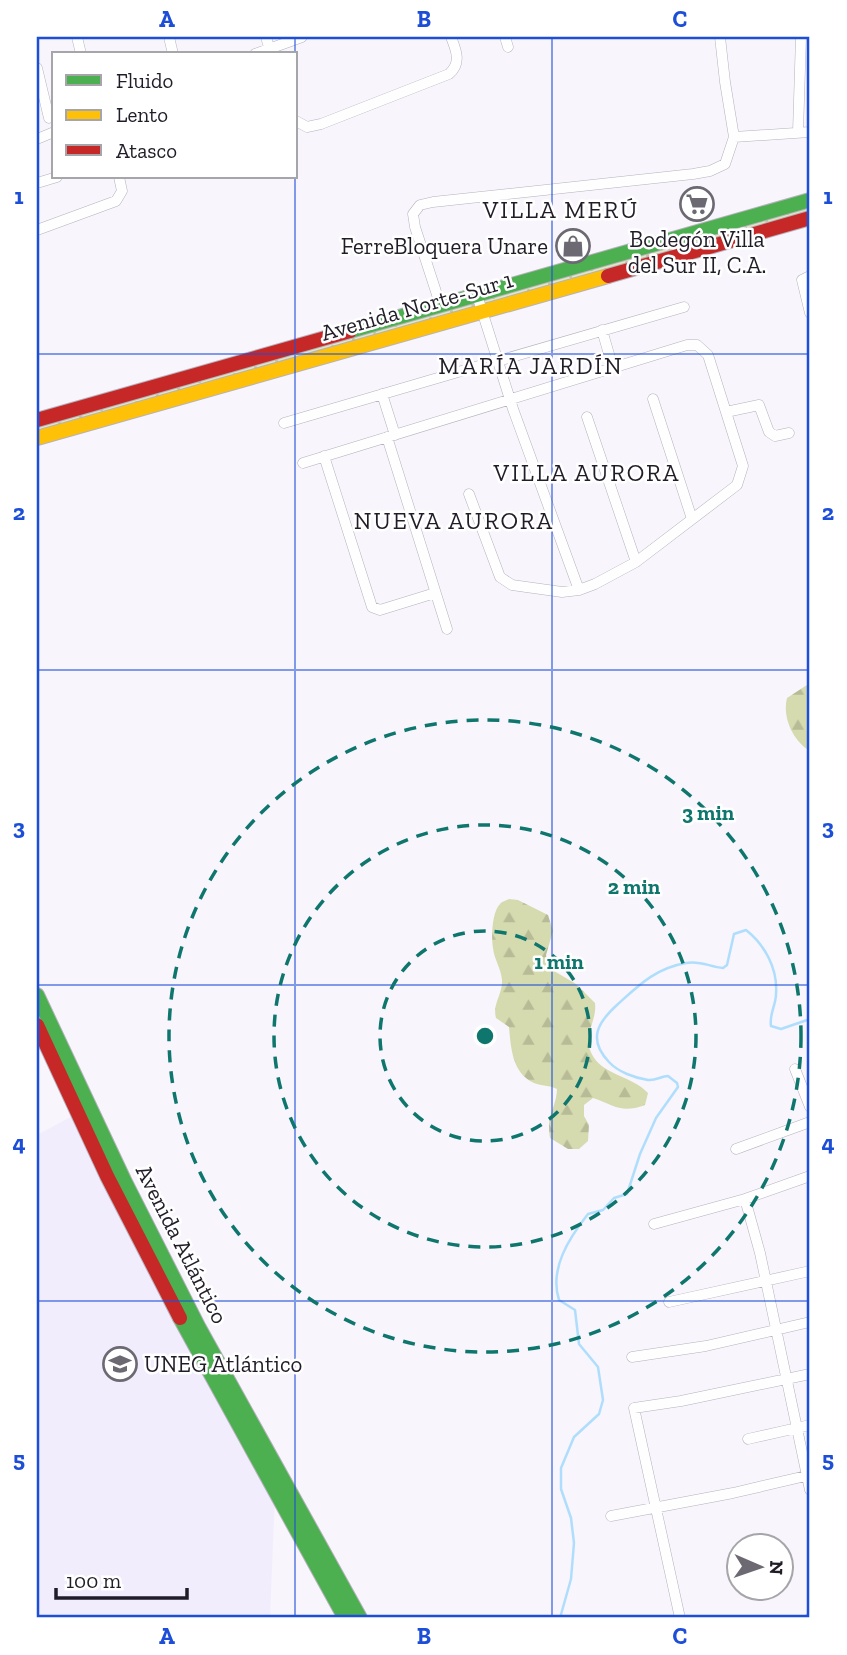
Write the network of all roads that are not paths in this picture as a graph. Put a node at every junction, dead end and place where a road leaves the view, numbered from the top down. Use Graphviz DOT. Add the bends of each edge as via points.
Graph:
graph roads {
  1 [pos="266,37"];
  2 [pos="302,37"];
  3 [pos="452,37"];
  4 [pos="720,37"];
  5 [pos="801,37"];
  6 [pos="270,52"];
  7 [pos="37,68"];
  8 [pos="49,118"];
  9 [pos="298,122"];
  10 [pos="798,132"];
  11 [pos="810,132"];
  12 [pos="734,138"];
  13 [pos="119,178"];
  14 [pos="810,201"];
  15 [pos="810,218"];
  16 [pos="37,230"];
  17 [pos="810,276"];
  18 [pos="477,295"];
  19 [pos="440,307"];
  20 [pos="684,307"];
  21 [pos="483,310"];
  22 [pos="810,313"];
  23 [pos="602,330"];
  24 [pos="498,361"];
  25 [pos="482,365"];
  26 [pos="612,368"];
  27 [pos="382,394"];
  28 [pos="510,399"];
  29 [pos="653,399"];
  30 [pos="726,412"];
  31 [pos="587,417"];
  32 [pos="37,420"];
  33 [pos="284,423"];
  34 [pos="789,433"];
  35 [pos="391,436"];
  36 [pos="37,438"];
  37 [pos="324,456"];
  38 [pos="303,463"];
  39 [pos="469,494"];
  40 [pos="692,519"];
  41 [pos="636,562"];
  42 [pos="579,590"];
  43 [pos="435,593"];
  44 [pos="447,629"];
  45 [pos="37,995"];
  46 [pos="40,1022"];
  47 [pos="44,1055"];
  48 [pos="795,1069"];
  49 [pos="807,1086"];
  50 [pos="810,1107"];
  51 [pos="810,1122"];
  52 [pos="736,1149"];
  53 [pos="810,1176"];
  54 [pos="745,1199"];
  55 [pos="653,1224"];
  56 [pos="810,1271"];
  57 [pos="765,1281"];
  58 [pos="669,1302"];
  59 [pos="810,1322"];
  60 [pos="775,1330"];
  61 [pos="632,1357"];
  62 [pos="810,1374"];
  63 [pos="786,1379"];
  64 [pos="810,1425"];
  65 [pos="796,1428"];
  66 [pos="748,1439"];
  67 [pos="809,1475"];
  68 [pos="810,1490"];
  69 [pos="657,1507"];
  70 [pos="611,1516"];
  71 [pos="345,1618"];
  72 [pos="360,1618"];
  73 [pos="680,1618"];
  1 -- 6 [label="street"];
  2 -- 6 [label="street"];
  3 -- 9 [label="street" via="458,59 449,74 321,124 307,127"];
  4 -- 12 [label="street"];
  5 -- 10 [label="street"];
  7 -- 8 [label="street"];
  10 -- 11 [label="street"];
  10 -- 12 [label="street"];
  12 -- 19 [label="street" via="729,160 710,171 420,205 413,214 415,227"];
  13 -- 16 [label="street" via="122,191 116,201"];
  14 -- 18 [label="main road, Avenida Norte-Sur 1"];
  15 -- 21 [label="main road, Avenida Norte-Sur 1"];
  17 -- 22 [label="street" via="802,280"];
  18 -- 19 [label="main road, Avenida Norte-Sur 1"];
  18 -- 21 [label="street"];
  19 -- 32 [label="main road, Avenida Norte-Sur 1"];
  20 -- 23 [label="street"];
  21 -- 24 [label="street"];
  21 -- 36 [label="main road, Avenida Norte-Sur 1"];
  23 -- 24 [label="street"];
  23 -- 26 [label="street"];
  24 -- 28 [label="street"];
  25 -- 27 [label="street"];
  26 -- 28 [label="street"];
  26 -- 30 [label="street" via="697,345 708,355"];
  27 -- 33 [label="street"];
  27 -- 35 [label="street"];
  28 -- 35 [label="street"];
  28 -- 42 [label="street"];
  29 -- 40 [label="street"];
  30 -- 34 [label="street" via="759,405 769,432"];
  30 -- 40 [label="street" via="743,472 737,485"];
  31 -- 41 [label="street"];
  35 -- 37 [label="street"];
  35 -- 43 [label="street"];
  37 -- 38 [label="street"];
  37 -- 43 [label="street" via="372,607 380,610"];
  39 -- 42 [label="street" via="504,582 551,591"];
  40 -- 41 [label="street"];
  41 -- 42 [label="street"];
  43 -- 44 [label="street"];
  45 -- 46 [label="main road, Avenida Atlántico"];
  46 -- 47 [label="main road, Avenida Atlántico"];
  46 -- 72 [label="main road, Avenida Atlántico" via="199,1328"];
  47 -- 71 [label="main road, Avenida Atlántico" via="183,1325"];
  48 -- 49 [label="street"];
  49 -- 50 [label="street"];
  51 -- 52 [label="street"];
  53 -- 54 [label="street"];
  54 -- 55 [label="street"];
  54 -- 57 [label="street"];
  56 -- 57 [label="street"];
  57 -- 58 [label="street"];
  57 -- 60 [label="street"];
  59 -- 60 [label="street"];
  60 -- 61 [label="street"];
  60 -- 63 [label="street"];
  62 -- 63 [label="street"];
  63 -- 65 [label="street"];
  63 -- 69 [label="street" via="634,1408"];
  64 -- 65 [label="street"];
  65 -- 66 [label="street"];
  65 -- 67 [label="street"];
  67 -- 68 [label="street"];
  67 -- 69 [label="street"];
  69 -- 70 [label="street"];
  69 -- 73 [label="street"];
}
